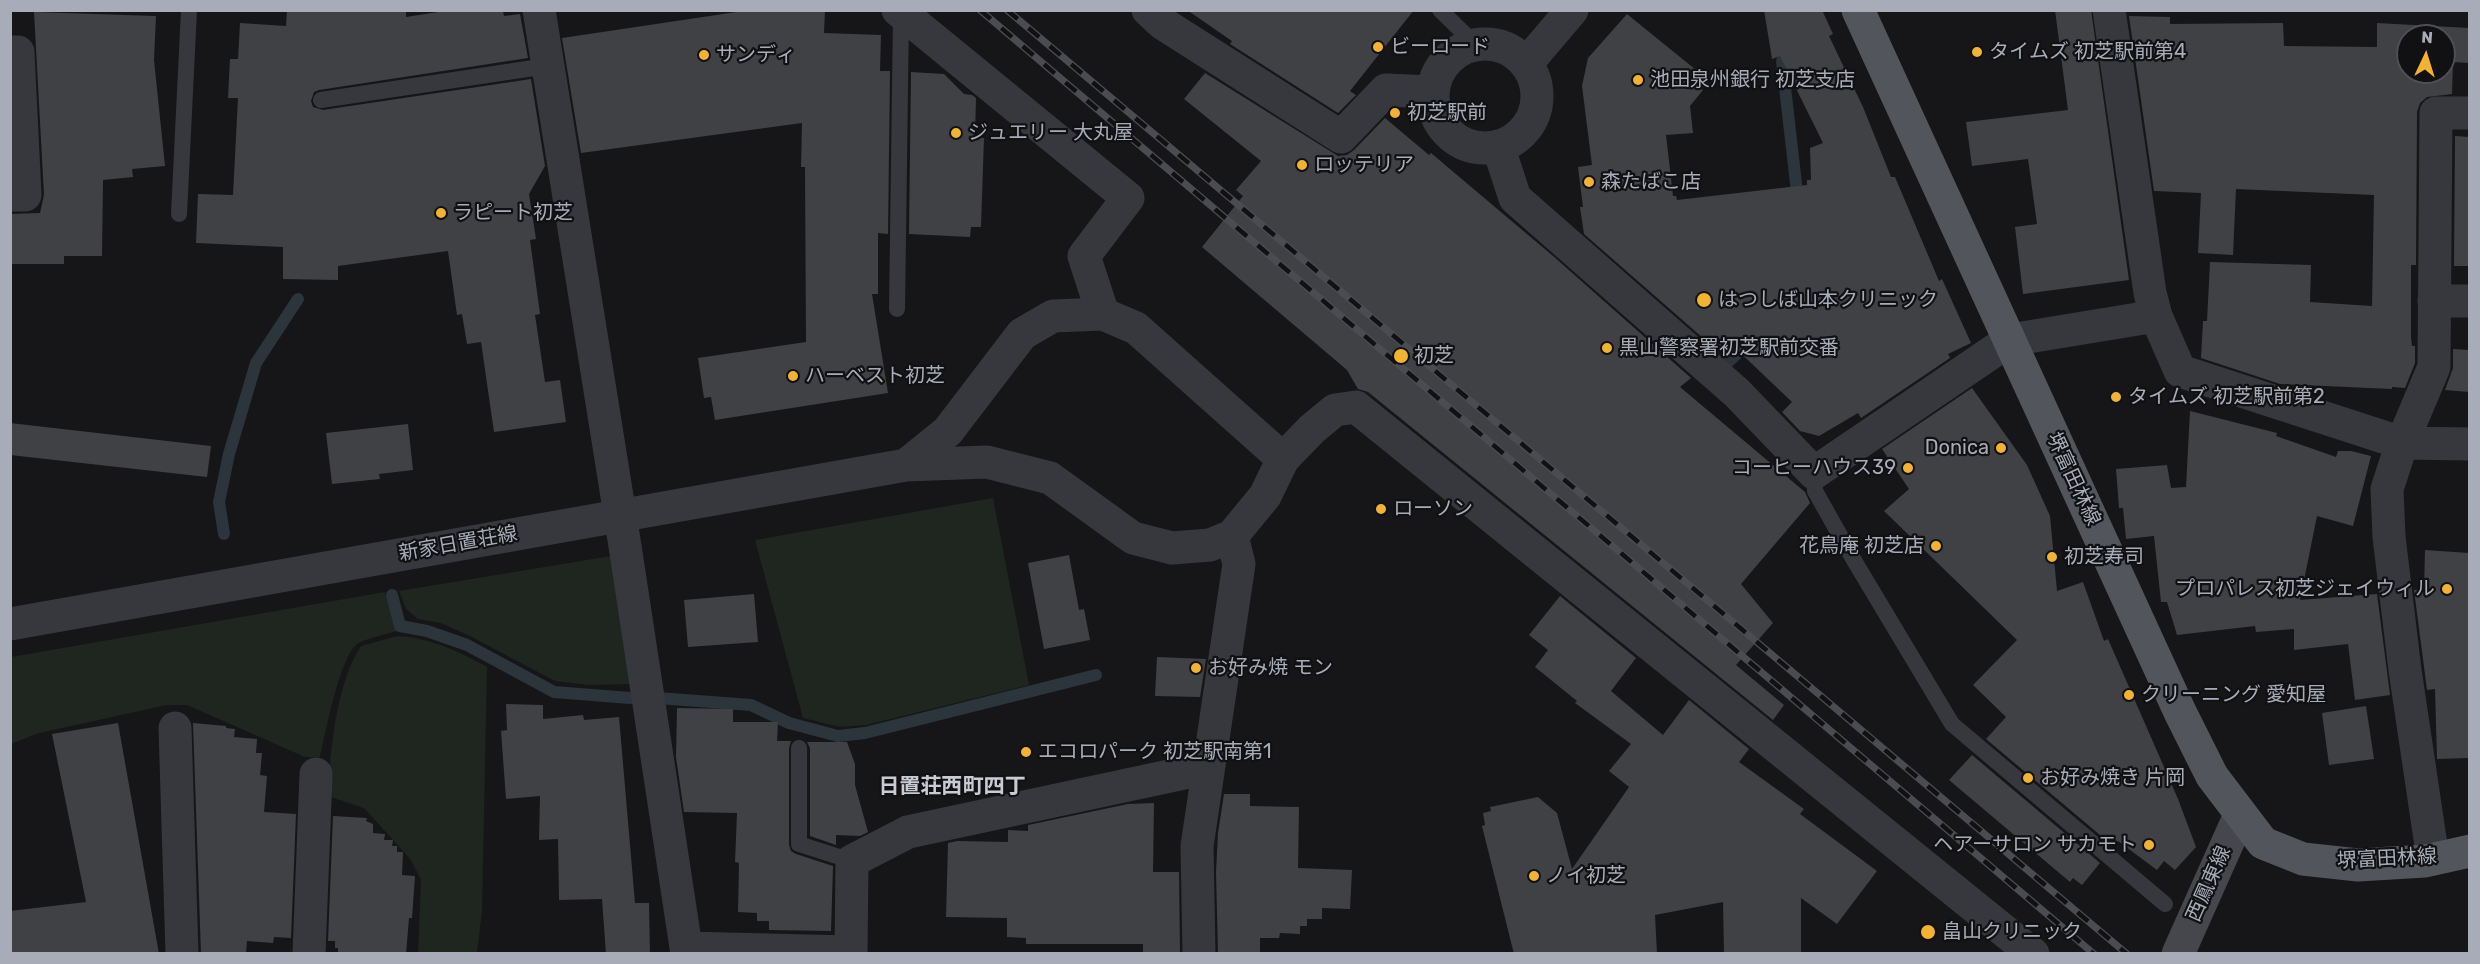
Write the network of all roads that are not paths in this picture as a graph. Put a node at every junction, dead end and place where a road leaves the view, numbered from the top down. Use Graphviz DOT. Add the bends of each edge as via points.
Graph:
graph roads {
  1 [pos="189,10"];
  2 [pos="538,10"];
  3 [pos="1148,10"];
  4 [pos="1440,10"];
  5 [pos="1572,10"];
  6 [pos="1858,10"];
  7 [pos="2109,10"];
  8 [pos="899,12"];
  9 [pos="1475,44"];
  10 [pos="10,52"];
  11 [pos="1527,63"];
  12 [pos="547,66"];
  13 [pos="1432,92"];
  14 [pos="321,100"];
  15 [pos="2469,114"];
  16 [pos="1498,146"];
  17 [pos="10,195"];
  18 [pos="179,214"];
  19 [pos="2434,301"];
  20 [pos="2469,301"];
  21 [pos="897,309"];
  22 [pos="1103,314"];
  23 [pos="2156,316"];
  24 [pos="2010,340"];
  25 [pos="2402,443"];
  26 [pos="2469,444"];
  27 [pos="1283,459"];
  28 [pos="906,465"];
  29 [pos="1814,473"];
  30 [pos="619,515"];
  31 [pos="1232,536"];
  32 [pos="10,624"];
  33 [pos="176,728"];
  34 [pos="799,748"];
  35 [pos="1207,768"];
  36 [pos="316,774"];
  37 [pos="2240,815"];
  38 [pos="2469,851"];
  39 [pos="2433,859"];
  40 [pos="852,861"];
  41 [pos="2165,904"];
  42 [pos="686,951"];
  43 [pos="851,953"];
  44 [pos="182,954"];
  45 [pos="309,954"];
  46 [pos="1199,954"];
  47 [pos="2033,954"];
  48 [pos="2178,954"];
  1 -- 18 [label="lane"];
  2 -- 12 [label="street"];
  3 -- 13 [label="street" via="1162,23 1341,137 1386,90"];
  4 -- 9 [label="lane"];
  5 -- 11 [label="street"];
  6 -- 24 [label="main road, 堺富田林線"];
  7 -- 23 [label="street"];
  8 -- 21 [label="lane"];
  8 -- 22 [label="street" via="1128,198 1084,256"];
  9 -- 11 [label="street" via="1503,46"];
  9 -- 13 [label="street" via="1445,61"];
  10 -- 17 [label="street" via="18,52 25,195"];
  11 -- 16 [label="street" via="1538,95 1535,112 1514,140"];
  12 -- 14 [label="lane"];
  12 -- 30 [label="street"];
  13 -- 16 [label="street" via="1433,108 1451,136 1466,145"];
  15 -- 19 [label="street" via="2436,113"];
  16 -- 29 [label="street" via="1515,198 1737,393"];
  19 -- 20 [label="street"];
  19 -- 25 [label="street" via="2434,367"];
  22 -- 27 [label="street" via="1136,328"];
  22 -- 28 [label="street" via="1053,316 1022,334 948,431"];
  23 -- 24 [label="street"];
  23 -- 25 [label="street" via="2180,370"];
  24 -- 29 [label="street"];
  24 -- 37 [label="main road, 堺富田林線" via="2180,712 2212,776"];
  25 -- 26 [label="street"];
  25 -- 39 [label="street" via="2387,489 2389,537"];
  27 -- 31 [label="street" via="1264,496"];
  27 -- 47 [label="street" via="1335,410 1356,406"];
  28 -- 30 [label="street, 新家日置荘線"];
  28 -- 31 [label="street, 新家日置荘線" via="987,462 1050,478 1133,538 1172,548 1210,545"];
  29 -- 41 [label="lane" via="1815,491 1952,724"];
  30 -- 32 [label="street, 新家日置荘線"];
  30 -- 42 [label="street"];
  31 -- 35 [label="street" via="1239,564"];
  33 -- 44 [label="street"];
  34 -- 40 [label="lane" via="799,844"];
  35 -- 40 [label="street" via="908,832"];
  35 -- 46 [label="street" via="1197,846"];
  36 -- 45 [label="street"];
  37 -- 39 [label="main road, 堺富田林線" via="2263,843 2303,859 2358,865"];
  37 -- 48 [label="main road, 西鳳東線"];
  38 -- 39 [label="main road, 堺富田林線"];
  40 -- 43 [label="street"];
  42 -- 43 [label="street"];
}
